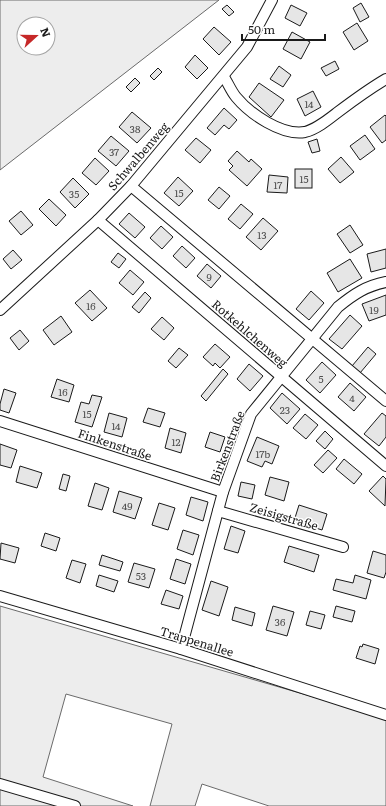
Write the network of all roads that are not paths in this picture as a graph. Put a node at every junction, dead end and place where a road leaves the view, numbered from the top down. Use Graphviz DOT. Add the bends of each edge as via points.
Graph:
graph roads {
  1 [pos="272,0"];
  2 [pos="224,76"];
  3 [pos="386,79"];
  4 [pos="131,186"];
  5 [pos="98,220"];
  6 [pos="386,282"];
  7 [pos="0,310"];
  8 [pos="311,339"];
  9 [pos="282,378"];
  10 [pos="386,402"];
  11 [pos="0,421"];
  12 [pos="386,466"];
  13 [pos="223,492"];
  14 [pos="218,511"];
  15 [pos="343,547"];
  16 [pos="0,596"];
  17 [pos="181,649"];
  18 [pos="386,715"];
  19 [pos="0,784"];
  20 [pos="75,806"];
  1 -- 2 [label="street, Schwalbenweg" via="247,47"];
  2 -- 3 [label="street" via="236,98 261,119 280,129 293,132 305,132 322,124"];
  2 -- 4 [label="street, Schwalbenweg"];
  4 -- 5 [label="street, Schwalbenweg"];
  4 -- 8 [label="street"];
  5 -- 7 [label="street, Schwalbenweg"];
  5 -- 9 [label="street, Rotkehlchenweg"];
  6 -- 8 [label="street, Birkenstraße" via="373,284 356,293 338,307"];
  8 -- 9 [label="street, Birkenstraße"];
  8 -- 10 [label="street"];
  9 -- 12 [label="street, Rotkehlchenweg"];
  9 -- 13 [label="street, Birkenstraße" via="251,414"];
  11 -- 13 [label="street, Finkenstraße"];
  13 -- 14 [label="street, Birkenstraße"];
  14 -- 15 [label="street, Zeisigstraße"];
  14 -- 17 [label="street, Birkenstraße"];
  16 -- 17 [label="street, Trappenallee"];
  17 -- 18 [label="street, Trappenallee"];
  19 -- 20 [label="street"];
}
